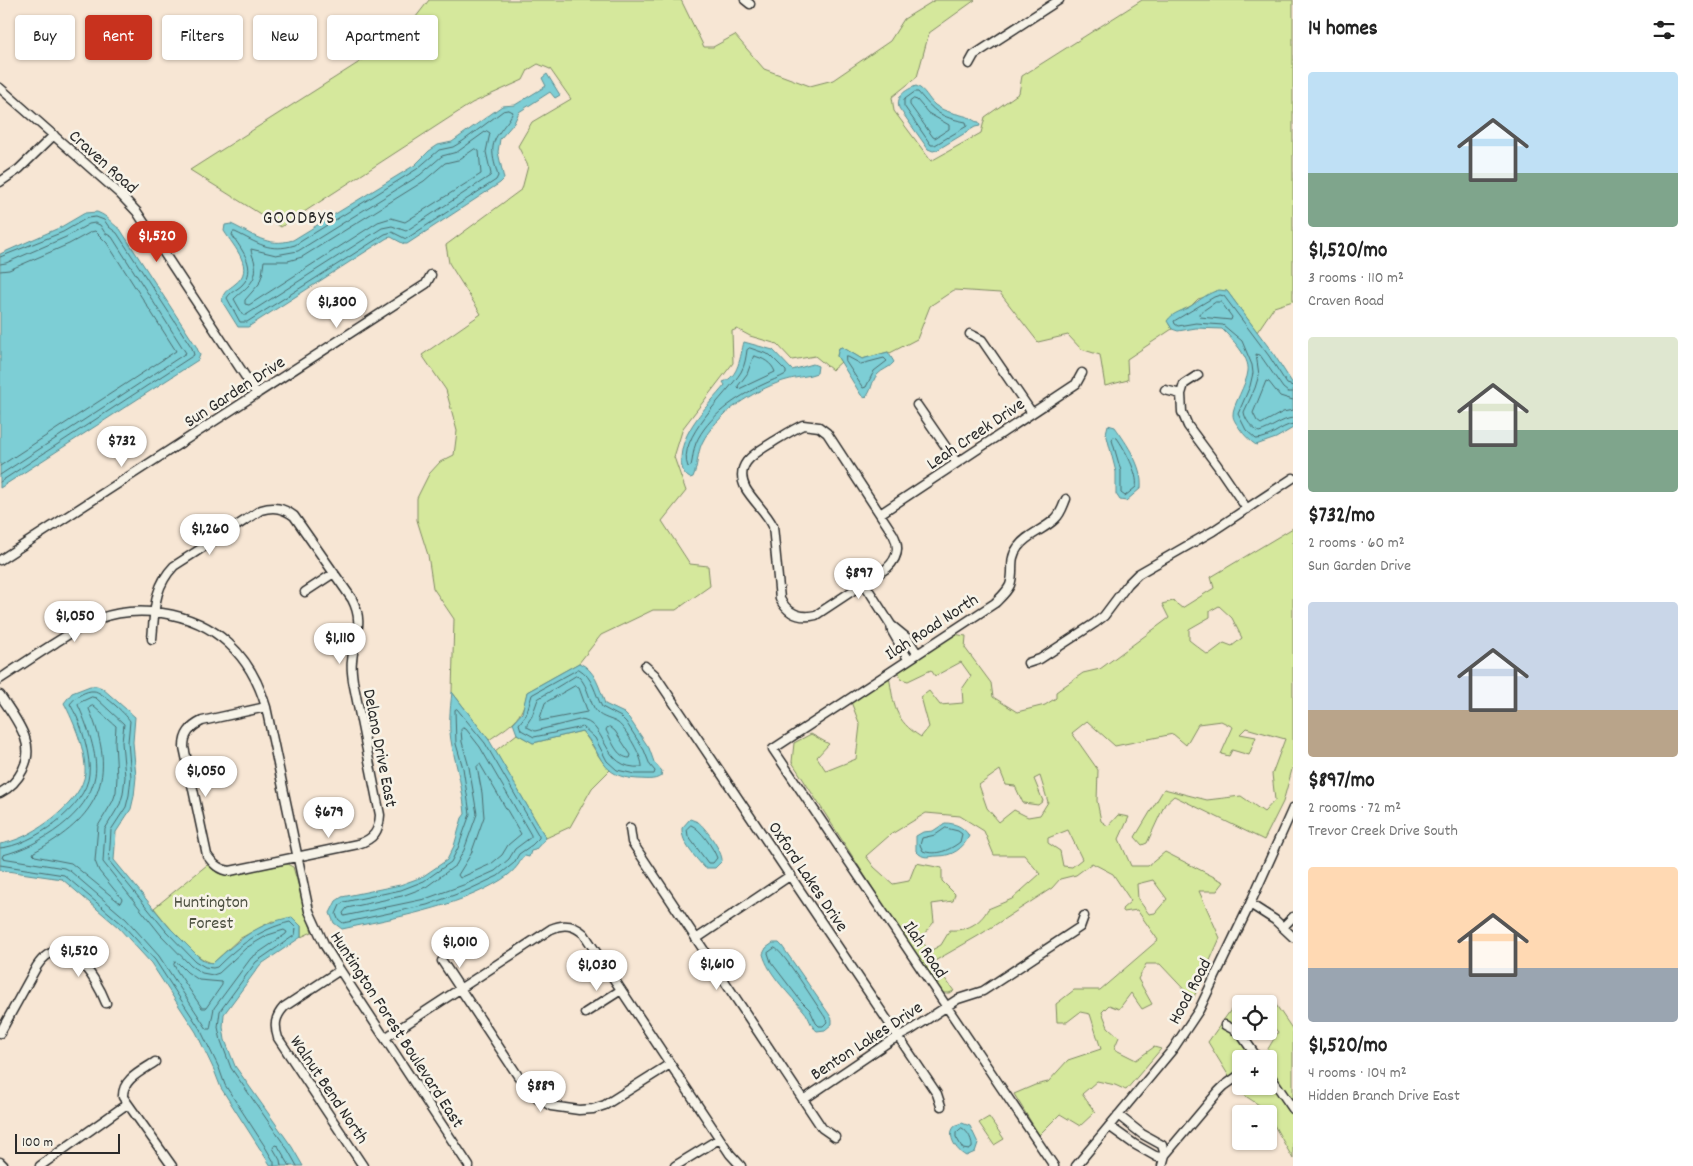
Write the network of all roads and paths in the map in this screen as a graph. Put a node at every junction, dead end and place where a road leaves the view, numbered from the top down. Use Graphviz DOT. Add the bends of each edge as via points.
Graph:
graph roads {
  1 [pos="1059,0"];
  2 [pos="969,64"];
  3 [pos="0,88"];
  4 [pos="54,135"];
  5 [pos="0,182"];
  6 [pos="431,275"];
  7 [pos="970,334"];
  8 [pos="1082,373"];
  9 [pos="1198,374"];
  10 [pos="1165,390"];
  11 [pos="257,394"];
  12 [pos="1181,394"];
  13 [pos="917,405"];
  14 [pos="1032,413"];
  15 [pos="957,463"];
  16 [pos="1293,478"];
  17 [pos="1066,499"];
  18 [pos="1247,509"];
  19 [pos="880,514"];
  20 [pos="0,560"];
  21 [pos="334,573"];
  22 [pos="864,583"];
  23 [pos="305,592"];
  24 [pos="154,612"];
  25 [pos="891,625"];
  26 [pos="152,639"];
  27 [pos="917,653"];
  28 [pos="908,659"];
  29 [pos="1028,663"];
  30 [pos="645,666"];
  31 [pos="0,679"];
  32 [pos="0,695"];
  33 [pos="266,707"];
  34 [pos="773,749"];
  35 [pos="0,793"];
  36 [pos="1293,808"];
  37 [pos="630,828"];
  38 [pos="297,857"];
  39 [pos="791,875"];
  40 [pos="1250,904"];
  41 [pos="1084,916"];
  42 [pos="1293,917"];
  43 [pos="1284,926"];
  44 [pos="1293,938"];
  45 [pos="696,939"];
  46 [pos="442,961"];
  47 [pos="340,970"];
  48 [pos="460,989"];
  49 [pos="621,990"];
  50 [pos="106,1003"];
  51 [pos="946,1006"];
  52 [pos="585,1013"];
  53 [pos="1225,1025"];
  54 [pos="0,1033"];
  55 [pos="899,1036"];
  56 [pos="386,1038"];
  57 [pos="1252,1050"];
  58 [pos="155,1062"];
  59 [pos="670,1064"];
  60 [pos="1232,1080"];
  61 [pos="1277,1086"];
  62 [pos="803,1100"];
  63 [pos="127,1104"];
  64 [pos="942,1106"];
  65 [pos="1293,1109"];
  66 [pos="1118,1115"];
  67 [pos="1109,1126"];
  68 [pos="1142,1134"];
  69 [pos="835,1137"];
  70 [pos="719,1139"];
  71 [pos="1134,1144"];
  72 [pos="1165,1155"];
  73 [pos="0,1162"];
  74 [pos="4,1166"];
  75 [pos="40,1166"];
  76 [pos="172,1166"];
  77 [pos="363,1166"];
  78 [pos="469,1166"];
  79 [pos="675,1166"];
  80 [pos="740,1166"];
  81 [pos="1054,1166"];
  82 [pos="1076,1166"];
  83 [pos="1162,1166"];
  1 -- 2 [label="street" via="974,55"];
  3 -- 4 [label="street, Craven Road"];
  4 -- 5 [label="street" via="19,169"];
  4 -- 11 [label="street, Craven Road" via="137,212"];
  6 -- 11 [label="street, Sun Garden Drive" via="426,284"];
  7 -- 14 [label="street" via="982,340"];
  8 -- 14 [label="street, Leah Creek Drive" via="1076,384"];
  9 -- 12 [label="street" via="1184,384"];
  10 -- 12 [label="street"];
  11 -- 20 [label="street, Sun Garden Drive"];
  12 -- 18 [label="street" via="1182,412 1188,426"];
  13 -- 15 [label="street"];
  14 -- 15 [label="street, Leah Creek Drive"];
  15 -- 19 [label="street, Leah Creek Drive"];
  16 -- 18 [label="street"];
  17 -- 27 [label="street, Ilah Road North" via="1055,520 1019,546 1011,562 1012,575 1005,593"];
  18 -- 29 [label="street" via="1138,574 1095,624 1040,659"];
  19 -- 22 [label="street" via="898,549 892,563"];
  19 -- 22 [label="street" via="827,433 819,427 795,429 746,462 743,481 773,526 780,599 784,606 797,616 816,615"];
  21 -- 23 [label="street"];
  21 -- 24 [label="street, Delano Drive East" via="294,516 275,507 261,510 174,566 160,584"];
  21 -- 38 [label="street, Delano Drive East" via="355,606 359,622 352,661 353,681 380,826 367,842"];
  22 -- 25 [label="street"];
  24 -- 26 [label="street"];
  24 -- 31 [label="street, Huntington Forest Boulevard East" via="126,612 92,622"];
  24 -- 33 [label="street, Huntington Forest Boulevard East" via="190,619 222,637 251,670 261,688"];
  25 -- 27 [label="street"];
  25 -- 28 [label="street"];
  27 -- 28 [label="street, Ilah Road North"];
  28 -- 34 [label="street, Ilah Road North"];
  30 -- 39 [label="street, Oxford Lakes Drive" via="655,675"];
  32 -- 35 [label="street" via="22,730 27,748 19,777"];
  33 -- 38 [label="street, Huntington Forest Boulevard East"];
  33 -- 38 [label="street" via="195,724 184,739 184,747 207,855 212,862 230,871"];
  34 -- 51 [label="street, Ilah Road"];
  36 -- 40 [label="street, Hood Road"];
  37 -- 45 [label="street" via="632,842"];
  38 -- 47 [label="street, Huntington Forest Boulevard East" via="309,911"];
  39 -- 45 [label="street"];
  39 -- 55 [label="street, Oxford Lakes Drive"];
  40 -- 43 [label="street"];
  40 -- 66 [label="street, Hood Road" via="1195,1016 1174,1049"];
  41 -- 51 [label="street, Benton Lakes Drive" via="1080,927 983,991"];
  42 -- 43 [label="street"];
  43 -- 44 [label="street"];
  45 -- 62 [label="street"];
  46 -- 48 [label="street"];
  47 -- 56 [label="street, Huntington Forest Boulevard East"];
  47 -- 77 [label="street, Walnut Bend North" via="284,1007 278,1014 275,1029"];
  48 -- 49 [label="street" via="551,929 563,926 574,927 584,934"];
  48 -- 56 [label="street"];
  48 -- 59 [label="street" via="527,1088 552,1106 579,1110 605,1105"];
  49 -- 52 [label="street"];
  49 -- 59 [label="street"];
  50 -- 54 [label="street" via="100,987 78,958 64,952 50,953 37,966"];
  51 -- 55 [label="street, Benton Lakes Drive"];
  51 -- 81 [label="street, Ilah Road"];
  53 -- 57 [label="street" via="1240,1033"];
  55 -- 62 [label="street, Benton Lakes Drive"];
  55 -- 64 [label="street, Oxford Lakes Drive"];
  56 -- 78 [label="street, Huntington Forest Boulevard East"];
  58 -- 63 [label="street" via="126,1082 123,1097"];
  59 -- 70 [label="street"];
  60 -- 72 [label="street" via="1218,1092"];
  61 -- 65 [label="street"];
  62 -- 69 [label="street" via="822,1128"];
  63 -- 75 [label="street"];
  63 -- 76 [label="street"];
  66 -- 67 [label="street, Hood Road"];
  66 -- 68 [label="street"];
  67 -- 71 [label="street"];
  67 -- 82 [label="street, Hood Road"];
  68 -- 71 [label="street"];
  68 -- 72 [label="street" via="1162,1145"];
  70 -- 79 [label="street"];
  70 -- 80 [label="street"];
  71 -- 72 [label="street" via="1156,1157"];
  72 -- 83 [label="street"];
  73 -- 74 [label="street"];
}
